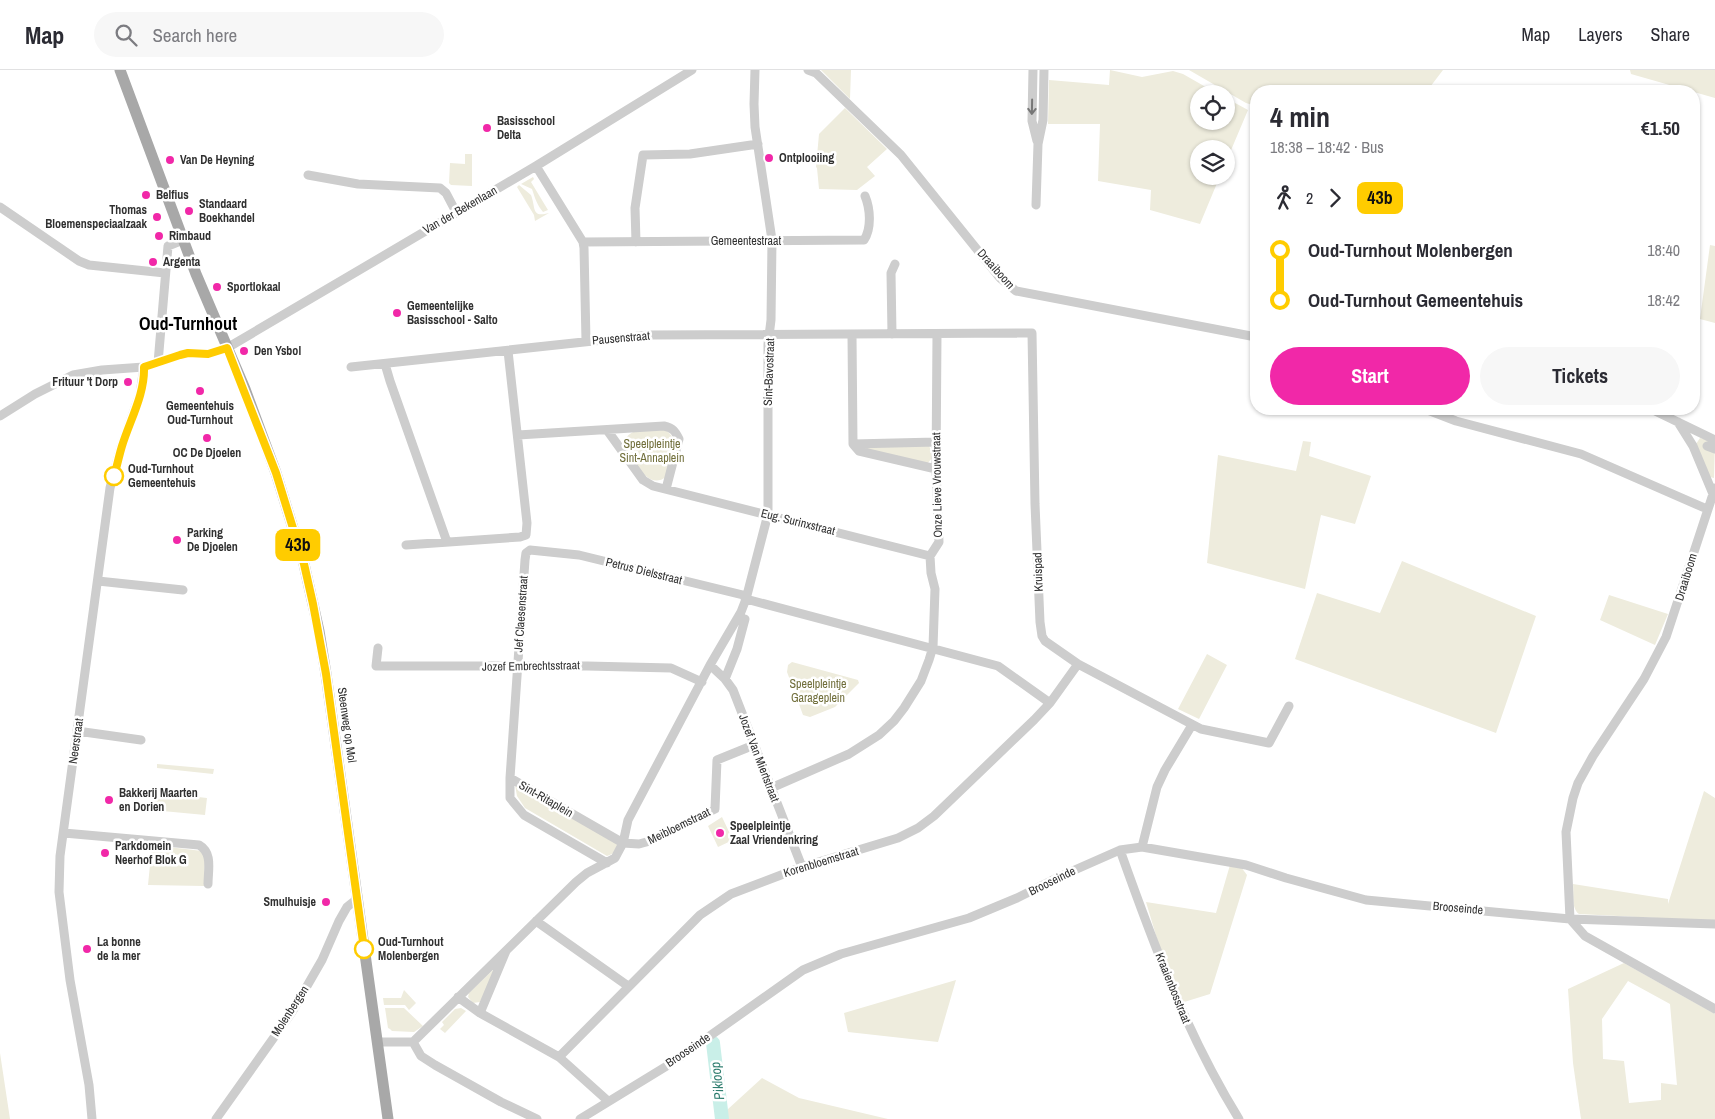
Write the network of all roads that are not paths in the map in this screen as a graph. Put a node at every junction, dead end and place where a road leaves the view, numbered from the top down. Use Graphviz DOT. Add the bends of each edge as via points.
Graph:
graph roads {
  1 [pos="120,70"];
  2 [pos="692,70"];
  3 [pos="755,70"];
  4 [pos="808,70"];
  5 [pos="1033,70"];
  6 [pos="1044,70"];
  7 [pos="758,144"];
  8 [pos="1038,144"];
  9 [pos="536,166"];
  10 [pos="308,175"];
  11 [pos="865,196"];
  12 [pos="1036,205"];
  13 [pos="0,207"];
  14 [pos="456,212"];
  15 [pos="772,240"];
  16 [pos="181,241"];
  17 [pos="582,242"];
  18 [pos="636,242"];
  19 [pos="895,264"];
  20 [pos="165,273"];
  21 [pos="1032,332"];
  22 [pos="770,334"];
  23 [pos="892,334"];
  24 [pos="937,334"];
  25 [pos="852,335"];
  26 [pos="1250,336"];
  27 [pos="586,341"];
  28 [pos="227,348"];
  29 [pos="508,350"];
  30 [pos="158,362"];
  31 [pos="385,364"];
  32 [pos="144,367"];
  33 [pos="351,367"];
  34 [pos="1440,415"];
  35 [pos="1663,415"];
  36 [pos="0,416"];
  37 [pos="1678,422"];
  38 [pos="607,430"];
  39 [pos="518,436"];
  40 [pos="1715,440"];
  41 [pos="936,442"];
  42 [pos="854,444"];
  43 [pos="936,469"];
  44 [pos="666,489"];
  45 [pos="1714,492"];
  46 [pos="1707,509"];
  47 [pos="768,514"];
  48 [pos="446,542"];
  49 [pos="406,545"];
  50 [pos="539,551"];
  51 [pos="930,556"];
  52 [pos="98,580"];
  53 [pos="183,590"];
  54 [pos="746,598"];
  55 [pos="745,619"];
  56 [pos="933,647"];
  57 [pos="378,648"];
  58 [pos="1078,664"];
  59 [pos="710,665"];
  60 [pos="517,667"];
  61 [pos="725,679"];
  62 [pos="702,682"];
  63 [pos="1050,703"];
  64 [pos="1289,706"];
  65 [pos="1192,725"];
  66 [pos="77,731"];
  67 [pos="140,740"];
  68 [pos="754,745"];
  69 [pos="510,778"];
  70 [pos="771,788"];
  71 [pos="64,833"];
  72 [pos="623,843"];
  73 [pos="1142,847"];
  74 [pos="1120,850"];
  75 [pos="607,863"];
  76 [pos="802,867"];
  77 [pos="208,884"];
  78 [pos="357,899"];
  79 [pos="1570,919"];
  80 [pos="536,921"];
  81 [pos="1715,924"];
  82 [pos="508,949"];
  83 [pos="628,986"];
  84 [pos="458,998"];
  85 [pos="1715,1009"];
  86 [pos="480,1013"];
  87 [pos="377,1042"];
  88 [pos="413,1042"];
  89 [pos="559,1057"];
  90 [pos="608,1101"];
  91 [pos="92,1119"];
  92 [pos="216,1119"];
  93 [pos="388,1119"];
  94 [pos="537,1119"];
  95 [pos="580,1119"];
  96 [pos="1239,1119"];
  1 -- 16 [label="main road, Steenweg op Mol"];
  2 -- 9 [label="street, Van der Bekenlaan"];
  3 -- 7 [label="street, Sint-Bavostraat"];
  4 -- 26 [label="street, Draaiboom" via="816,73 901,155 1000,278 1016,291"];
  5 -- 8 [label="street, one-way" via="1032,121"];
  6 -- 8 [label="street" via="1043,120"];
  7 -- 15 [label="street, Sint-Bavostraat"];
  7 -- 18 [label="street" via="690,154 643,155 636,208"];
  8 -- 12 [label="street"];
  9 -- 14 [label="street, Van der Bekenlaan"];
  9 -- 17 [label="street"];
  10 -- 14 [label="street" via="358,184 440,188"];
  11 -- 15 [label="street, Gemeentestraat" via="869,205 868,230 864,240"];
  13 -- 20 [label="street" via="89,265"];
  14 -- 28 [label="street, Van der Bekenlaan"];
  15 -- 18 [label="street, Gemeentestraat"];
  15 -- 22 [label="street, Sint-Bavostraat"];
  16 -- 20 [label="street" via="168,246"];
  16 -- 28 [label="main road, Steenweg op Mol"];
  17 -- 18 [label="street, Gemeentestraat"];
  17 -- 27 [label="street"];
  19 -- 23 [label="street" via="891,272"];
  20 -- 30 [label="street"];
  21 -- 24 [label="street, Pausenstraat"];
  21 -- 58 [label="street, Kruispad" via="1035,504 1042,636"];
  22 -- 25 [label="street, Pausenstraat"];
  22 -- 27 [label="street, Pausenstraat" via="649,335"];
  22 -- 47 [label="street, Sint-Bavostraat"];
  23 -- 24 [label="street, Pausenstraat"];
  23 -- 25 [label="street, Pausenstraat"];
  24 -- 41 [label="street, Onze Lieve Vrouwstraat"];
  25 -- 42 [label="street"];
  27 -- 29 [label="street, Pausenstraat"];
  28 -- 30 [label="street, Van der Bekenlaan" via="208,354 188,353"];
  28 -- 78 [label="main road, Steenweg op Mol" via="276,473 312,596"];
  29 -- 31 [label="street, Pausenstraat"];
  29 -- 39 [label="street"];
  30 -- 32 [label="street, Van der Bekenlaan"];
  31 -- 33 [label="street, Pausenstraat"];
  31 -- 48 [label="street"];
  32 -- 36 [label="street, Van der Bekenlaan" via="73,375"];
  32 -- 52 [label="street, Neerstraat" via="140,394 110,488"];
  34 -- 46 [label="street" via="1581,454"];
  35 -- 37 [label="street"];
  37 -- 40 [label="street"];
  37 -- 45 [label="street"];
  38 -- 39 [label="street"];
  38 -- 44 [label="street, Eug. Surinxstraat" via="643,480"];
  38 -- 44 [label="street" via="664,426 675,432 679,439"];
  39 -- 48 [label="street" via="526,535"];
  41 -- 42 [label="street"];
  41 -- 43 [label="street, Onze Lieve Vrouwstraat"];
  42 -- 43 [label="street" via="859,451"];
  43 -- 51 [label="street, Onze Lieve Vrouwstraat" via="939,542"];
  44 -- 47 [label="street, Eug. Surinxstraat"];
  45 -- 46 [label="street, Draaiboom"];
  46 -- 79 [label="street, Draaiboom" via="1666,637 1644,679 1578,783 1566,832"];
  47 -- 51 [label="street, Eug. Surinxstraat"];
  47 -- 54 [label="street, Sint-Bavostraat"];
  48 -- 49 [label="street"];
  50 -- 54 [label="street, Petrus Dielsstraat" via="579,555"];
  50 -- 60 [label="street, Jef Claesenstraat" via="526,553"];
  51 -- 56 [label="street, Onze Lieve Vrouwstraat" via="936,589"];
  52 -- 53 [label="street"];
  52 -- 66 [label="street, Neerstraat"];
  54 -- 56 [label="street, Petrus Dielsstraat"];
  54 -- 59 [label="street, Sint-Bavostraat"];
  55 -- 61 [label="street"];
  56 -- 63 [label="street, Petrus Dielsstraat" via="998,666"];
  56 -- 70 [label="street, Onze Lieve Vrouwstraat" via="912,696 879,735 849,754"];
  57 -- 60 [label="street, Jozef Embrechtsstraat" via="376,666"];
  58 -- 63 [label="street, Korenbloemstraat"];
  58 -- 65 [label="street, Kruispad"];
  59 -- 61 [label="street, Jozef Van Miertstraat"];
  59 -- 62 [label="street, Sint-Bavostraat"];
  60 -- 62 [label="street, Jozef Embrechtsstraat" via="671,668"];
  60 -- 69 [label="street, Jef Claesenstraat"];
  61 -- 68 [label="street, Jozef Van Miertstraat" via="733,690"];
  62 -- 72 [label="street, Sint-Bavostraat" via="628,820"];
  63 -- 76 [label="street, Korenbloemstraat" via="982,772 918,828 898,838"];
  64 -- 65 [label="street, Kruispad" via="1269,743 1209,732"];
  65 -- 73 [label="street" via="1157,787"];
  66 -- 67 [label="street"];
  66 -- 71 [label="street, Neerstraat"];
  68 -- 70 [label="street, Jozef Van Miertstraat"];
  68 -- 72 [label="street, Meibloemstraat" via="716,760 715,809 650,841"];
  69 -- 72 [label="street, Sint-Ritaplein"];
  69 -- 75 [label="street, Sint-Ritaplein" via="510,798 524,815"];
  70 -- 76 [label="street, Jozef Van Miertstraat"];
  71 -- 77 [label="street" via="199,845 209,856"];
  71 -- 91 [label="street, Neerstraat" via="59,892"];
  72 -- 75 [label="street" via="615,858"];
  73 -- 74 [label="street, Brooseinde"];
  73 -- 79 [label="street, Brooseinde" via="1246,865 1366,900"];
  74 -- 90 [label="street, Brooseinde" via="969,918 842,954 803,970 670,1064"];
  74 -- 96 [label="street, Kraaienbosstraat" via="1189,1028"];
  75 -- 80 [label="street" via="587,873"];
  76 -- 83 [label="street, Korenbloemstraat" via="730,894 714,904"];
  78 -- 87 [label="main road, Steenweg op Mol"];
  78 -- 92 [label="street, Molenbergen" via="339,920 322,960 292,1012"];
  79 -- 81 [label="street, Brooseinde"];
  79 -- 85 [label="street" via="1585,936"];
  80 -- 82 [label="street"];
  80 -- 83 [label="street"];
  82 -- 84 [label="street"];
  82 -- 86 [label="street"];
  83 -- 89 [label="street, Korenbloemstraat"];
  84 -- 86 [label="street"];
  84 -- 88 [label="street"];
  86 -- 89 [label="street"];
  87 -- 88 [label="street"];
  87 -- 93 [label="main road, Steenweg op Mol"];
  88 -- 94 [label="street" via="421,1056 435,1065"];
  89 -- 90 [label="street"];
  90 -- 95 [label="street, Brooseinde"];
}
